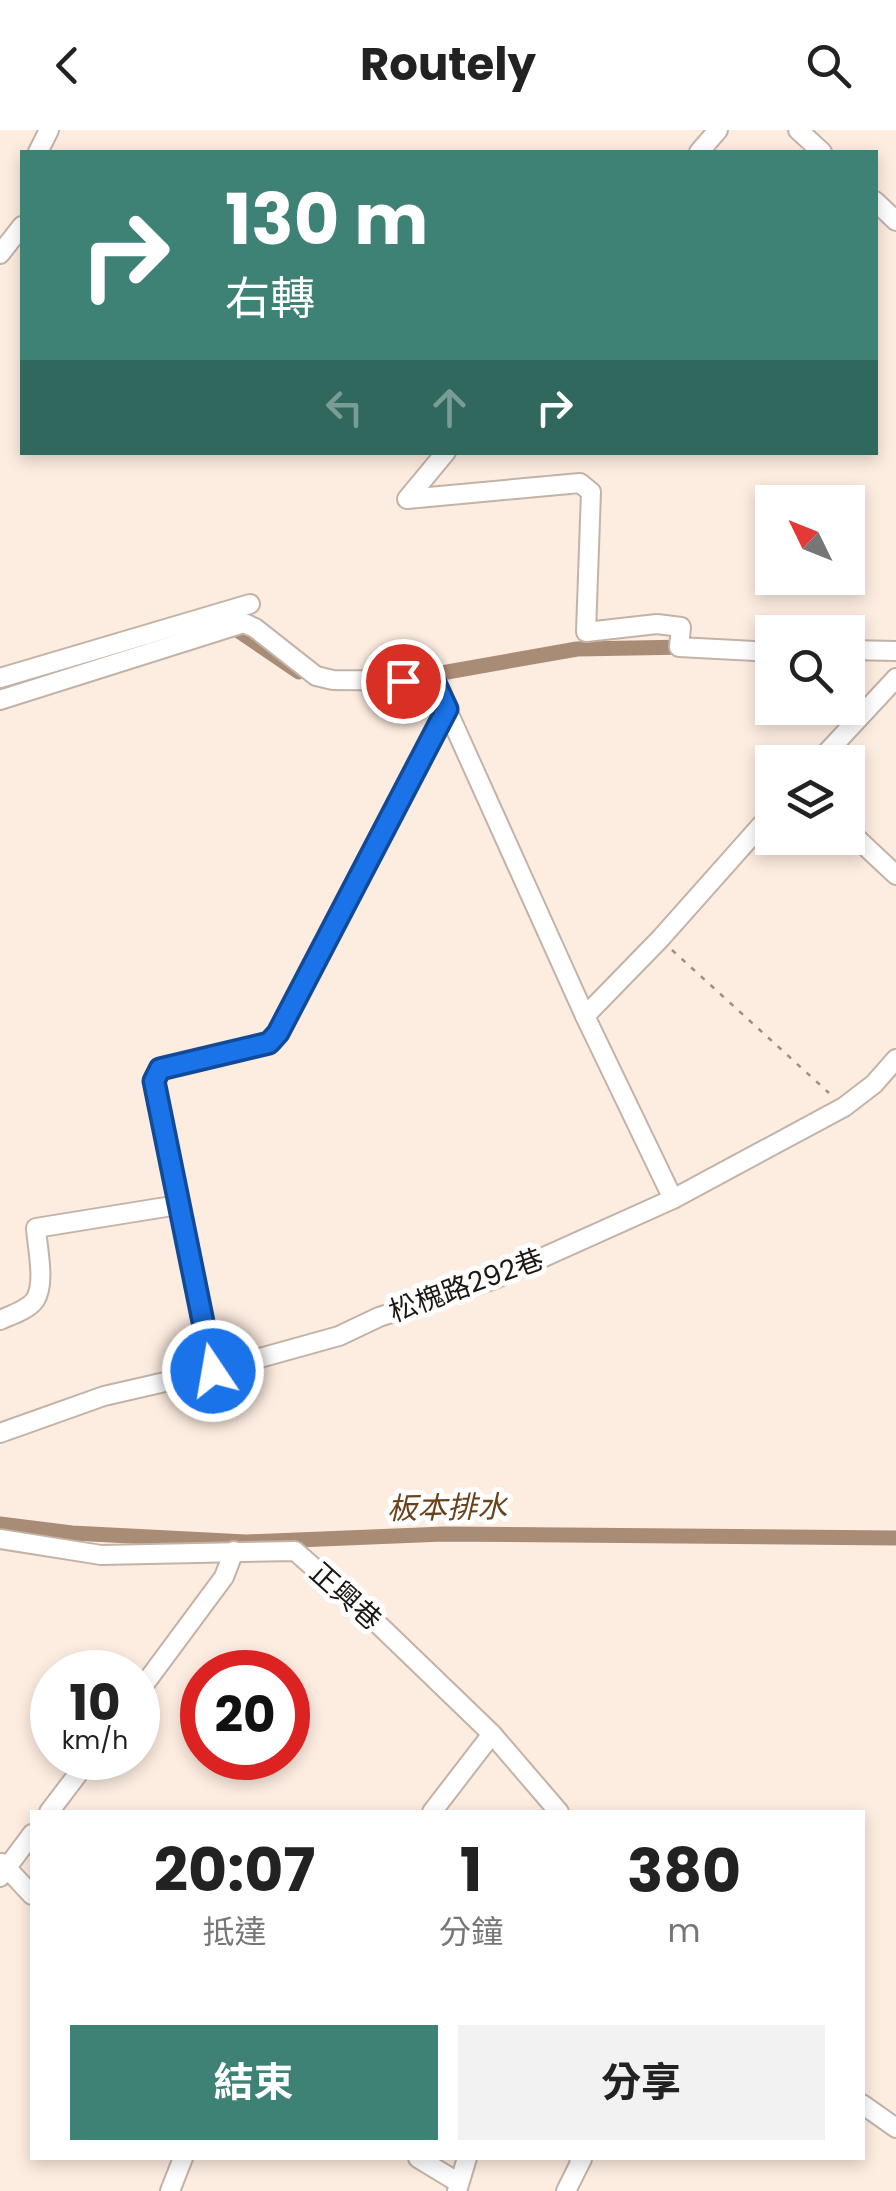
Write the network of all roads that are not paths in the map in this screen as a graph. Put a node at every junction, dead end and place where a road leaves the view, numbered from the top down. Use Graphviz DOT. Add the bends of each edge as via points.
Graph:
graph roads {
  1 [pos="718,130"];
  2 [pos="798,130"];
  3 [pos="701,150"];
  4 [pos="820,150"];
  5 [pos="20,229"];
  6 [pos="0,254"];
  7 [pos="443,455"];
  8 [pos="250,604"];
  9 [pos="865,650"];
  10 [pos="896,650"];
  11 [pos="755,651"];
  12 [pos="0,678"];
  13 [pos="896,678"];
  14 [pos="0,700"];
  15 [pos="447,709"];
  16 [pos="834,745"];
  17 [pos="755,833"];
  18 [pos="865,846"];
  19 [pos="896,876"];
  20 [pos="584,1016"];
  21 [pos="896,1058"];
  22 [pos="673,1198"];
  23 [pos="178,1204"];
  24 [pos="0,1320"];
  25 [pos="213,1371"];
  26 [pos="0,1433"];
  27 [pos="0,1539"];
  28 [pos="234,1552"];
  29 [pos="160,1663"];
  30 [pos="492,1734"];
  31 [pos="73,1780"];
  32 [pos="51,1810"];
  33 [pos="434,1810"];
  34 [pos="558,1810"];
  35 [pos="30,1836"];
  36 [pos="3,1869"];
  37 [pos="30,1894"];
  38 [pos="865,2106"];
  39 [pos="896,2128"];
  40 [pos="181,2160"];
  41 [pos="421,2160"];
  42 [pos="466,2160"];
  43 [pos="582,2160"];
  44 [pos="458,2187"];
  45 [pos="170,2191"];
  46 [pos="566,2191"];
  1 -- 3 [label="street"];
  2 -- 4 [label="street"];
  5 -- 6 [label="street"];
  7 -- 11 [label="street" via="406,498 580,483 592,492 586,632 657,624 681,627 679,647"];
  8 -- 12 [label="street"];
  9 -- 10 [label="street"];
  13 -- 16 [label="street"];
  14 -- 15 [label="street" via="244,623 316,676 434,681"];
  15 -- 20 [label="street"];
  15 -- 23 [label="street" via="278,1033 269,1043 160,1069 154,1081"];
  17 -- 20 [label="street"];
  18 -- 19 [label="street"];
  20 -- 22 [label="street"];
  21 -- 22 [label="street, 松槐路292巷" via="844,1107"];
  22 -- 25 [label="street, 松槐路292巷" via="496,1279 338,1336"];
  23 -- 24 [label="street" via="36,1228 36,1298"];
  23 -- 25 [label="street"];
  25 -- 26 [label="street, 松槐路292巷" via="104,1396"];
  27 -- 28 [label="street, 正興巷" via="101,1556"];
  28 -- 29 [label="street" via="224,1577"];
  28 -- 30 [label="street, 正興巷" via="295,1551"];
  30 -- 33 [label="street"];
  30 -- 34 [label="street, 正興巷"];
  31 -- 32 [label="street"];
  35 -- 36 [label="street"];
  36 -- 37 [label="street"];
  38 -- 39 [label="street"];
  40 -- 45 [label="street"];
  41 -- 44 [label="street"];
  42 -- 44 [label="street"];
  43 -- 46 [label="street"];
}
